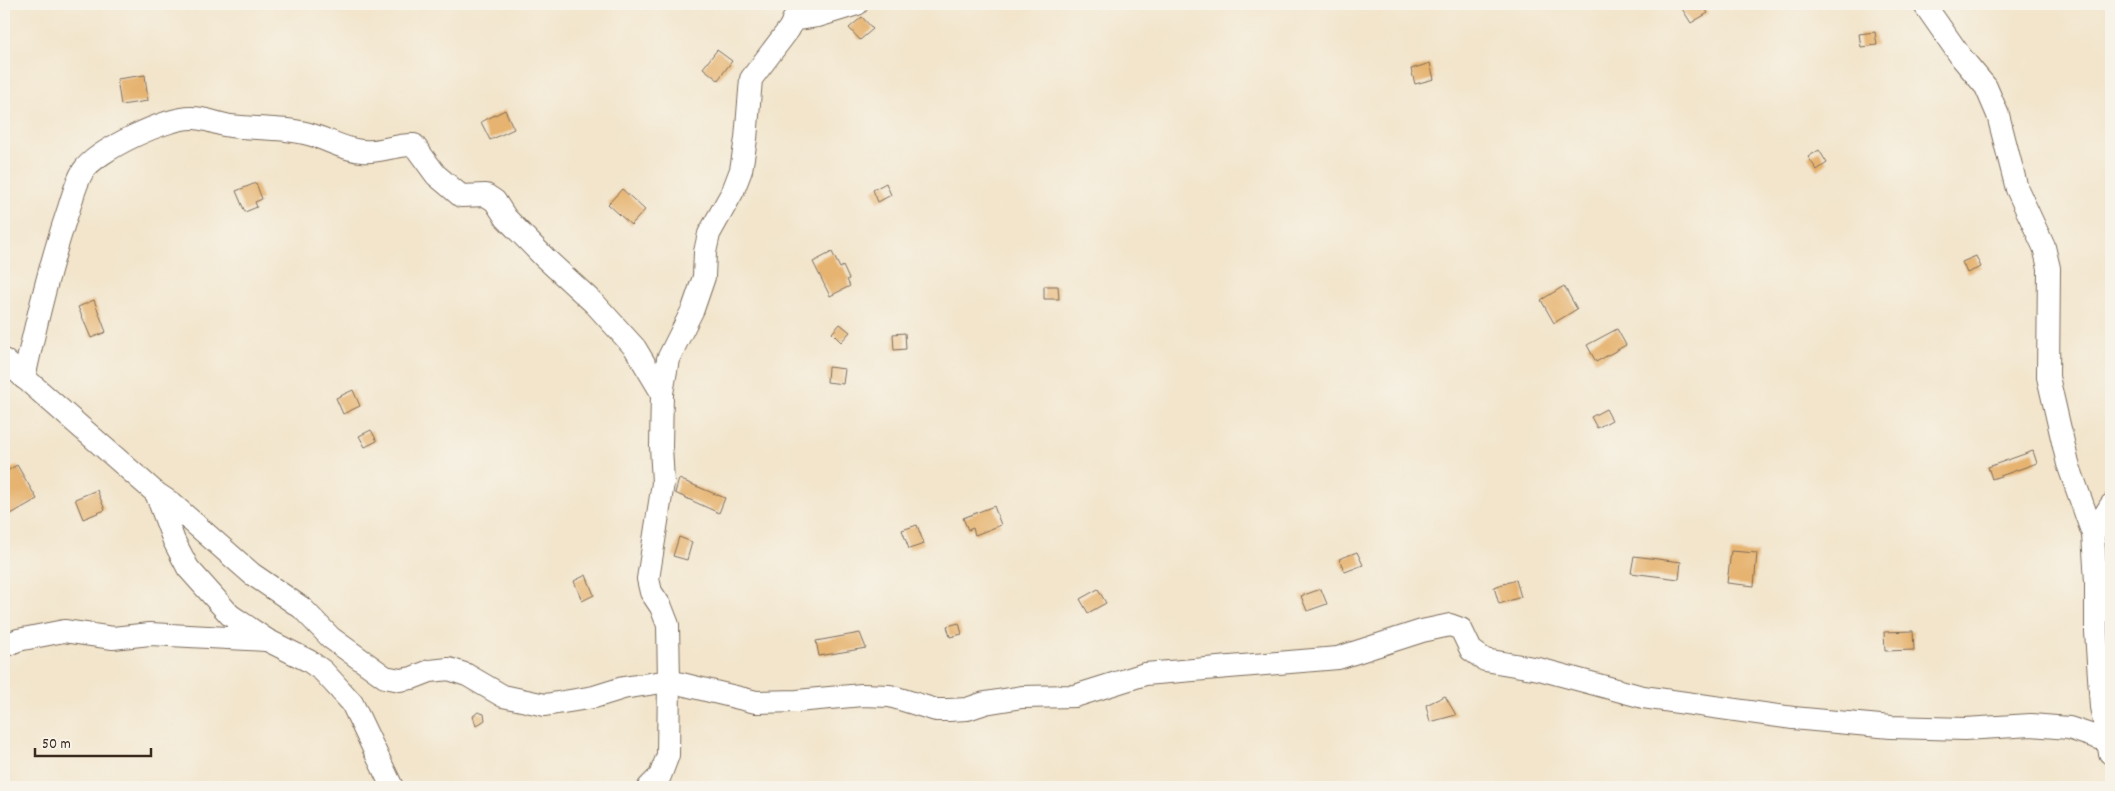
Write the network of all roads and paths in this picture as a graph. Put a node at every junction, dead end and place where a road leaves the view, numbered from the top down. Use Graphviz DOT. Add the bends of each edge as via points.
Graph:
graph roads {
  1 [pos="857,4"];
  2 [pos="1924,4"];
  3 [pos="798,12"];
  4 [pos="4,360"];
  5 [pos="24,378"];
  6 [pos="662,393"];
  7 [pos="156,493"];
  8 [pos="2111,504"];
  9 [pos="2093,534"];
  10 [pos="331,638"];
  11 [pos="267,640"];
  12 [pos="4,646"];
  13 [pos="669,681"];
  14 [pos="694,686"];
  15 [pos="352,703"];
  16 [pos="669,706"];
  17 [pos="2110,747"];
  18 [pos="392,787"];
  19 [pos="649,787"];
  1 -- 3 [label="street" via="818,16"];
  2 -- 9 [label="street" via="1986,87 1998,115 2017,189 2044,247 2049,268 2048,378 2068,464"];
  3 -- 6 [label="street" via="751,79 741,170 707,240 704,277 694,310 668,359"];
  4 -- 5 [label="street"];
  5 -- 6 [label="street" via="59,237 84,170 93,161 154,126 180,118 194,118 311,135 361,151 414,145 436,175 461,196 486,195 495,201 506,218 596,305 635,348"];
  5 -- 7 [label="street"];
  6 -- 13 [label="street" via="663,483 648,586 668,625"];
  7 -- 10 [label="street" via="252,574 302,608"];
  7 -- 11 [label="street" via="188,568 230,615"];
  8 -- 9 [label="street"];
  9 -- 17 [label="street" via="2101,707"];
  10 -- 13 [label="street" via="385,677 400,680 449,669 468,675 503,696 545,705"];
  10 -- 15 [label="street"];
  11 -- 12 [label="street" via="150,634 113,638 64,631"];
  11 -- 15 [label="street" via="310,661"];
  13 -- 14 [label="street"];
  13 -- 16 [label="street"];
  14 -- 16 [label="street"];
  14 -- 17 [label="street" via="756,702 890,696 936,710 967,709 1004,700 1075,696 1145,674 1338,658 1450,625 1461,629 1472,650 1485,660 1539,669 1643,697 1793,718 1892,727 1965,729 2031,725 2069,728"];
  15 -- 18 [label="street"];
  16 -- 19 [label="street" via="668,755 660,776"];
}
